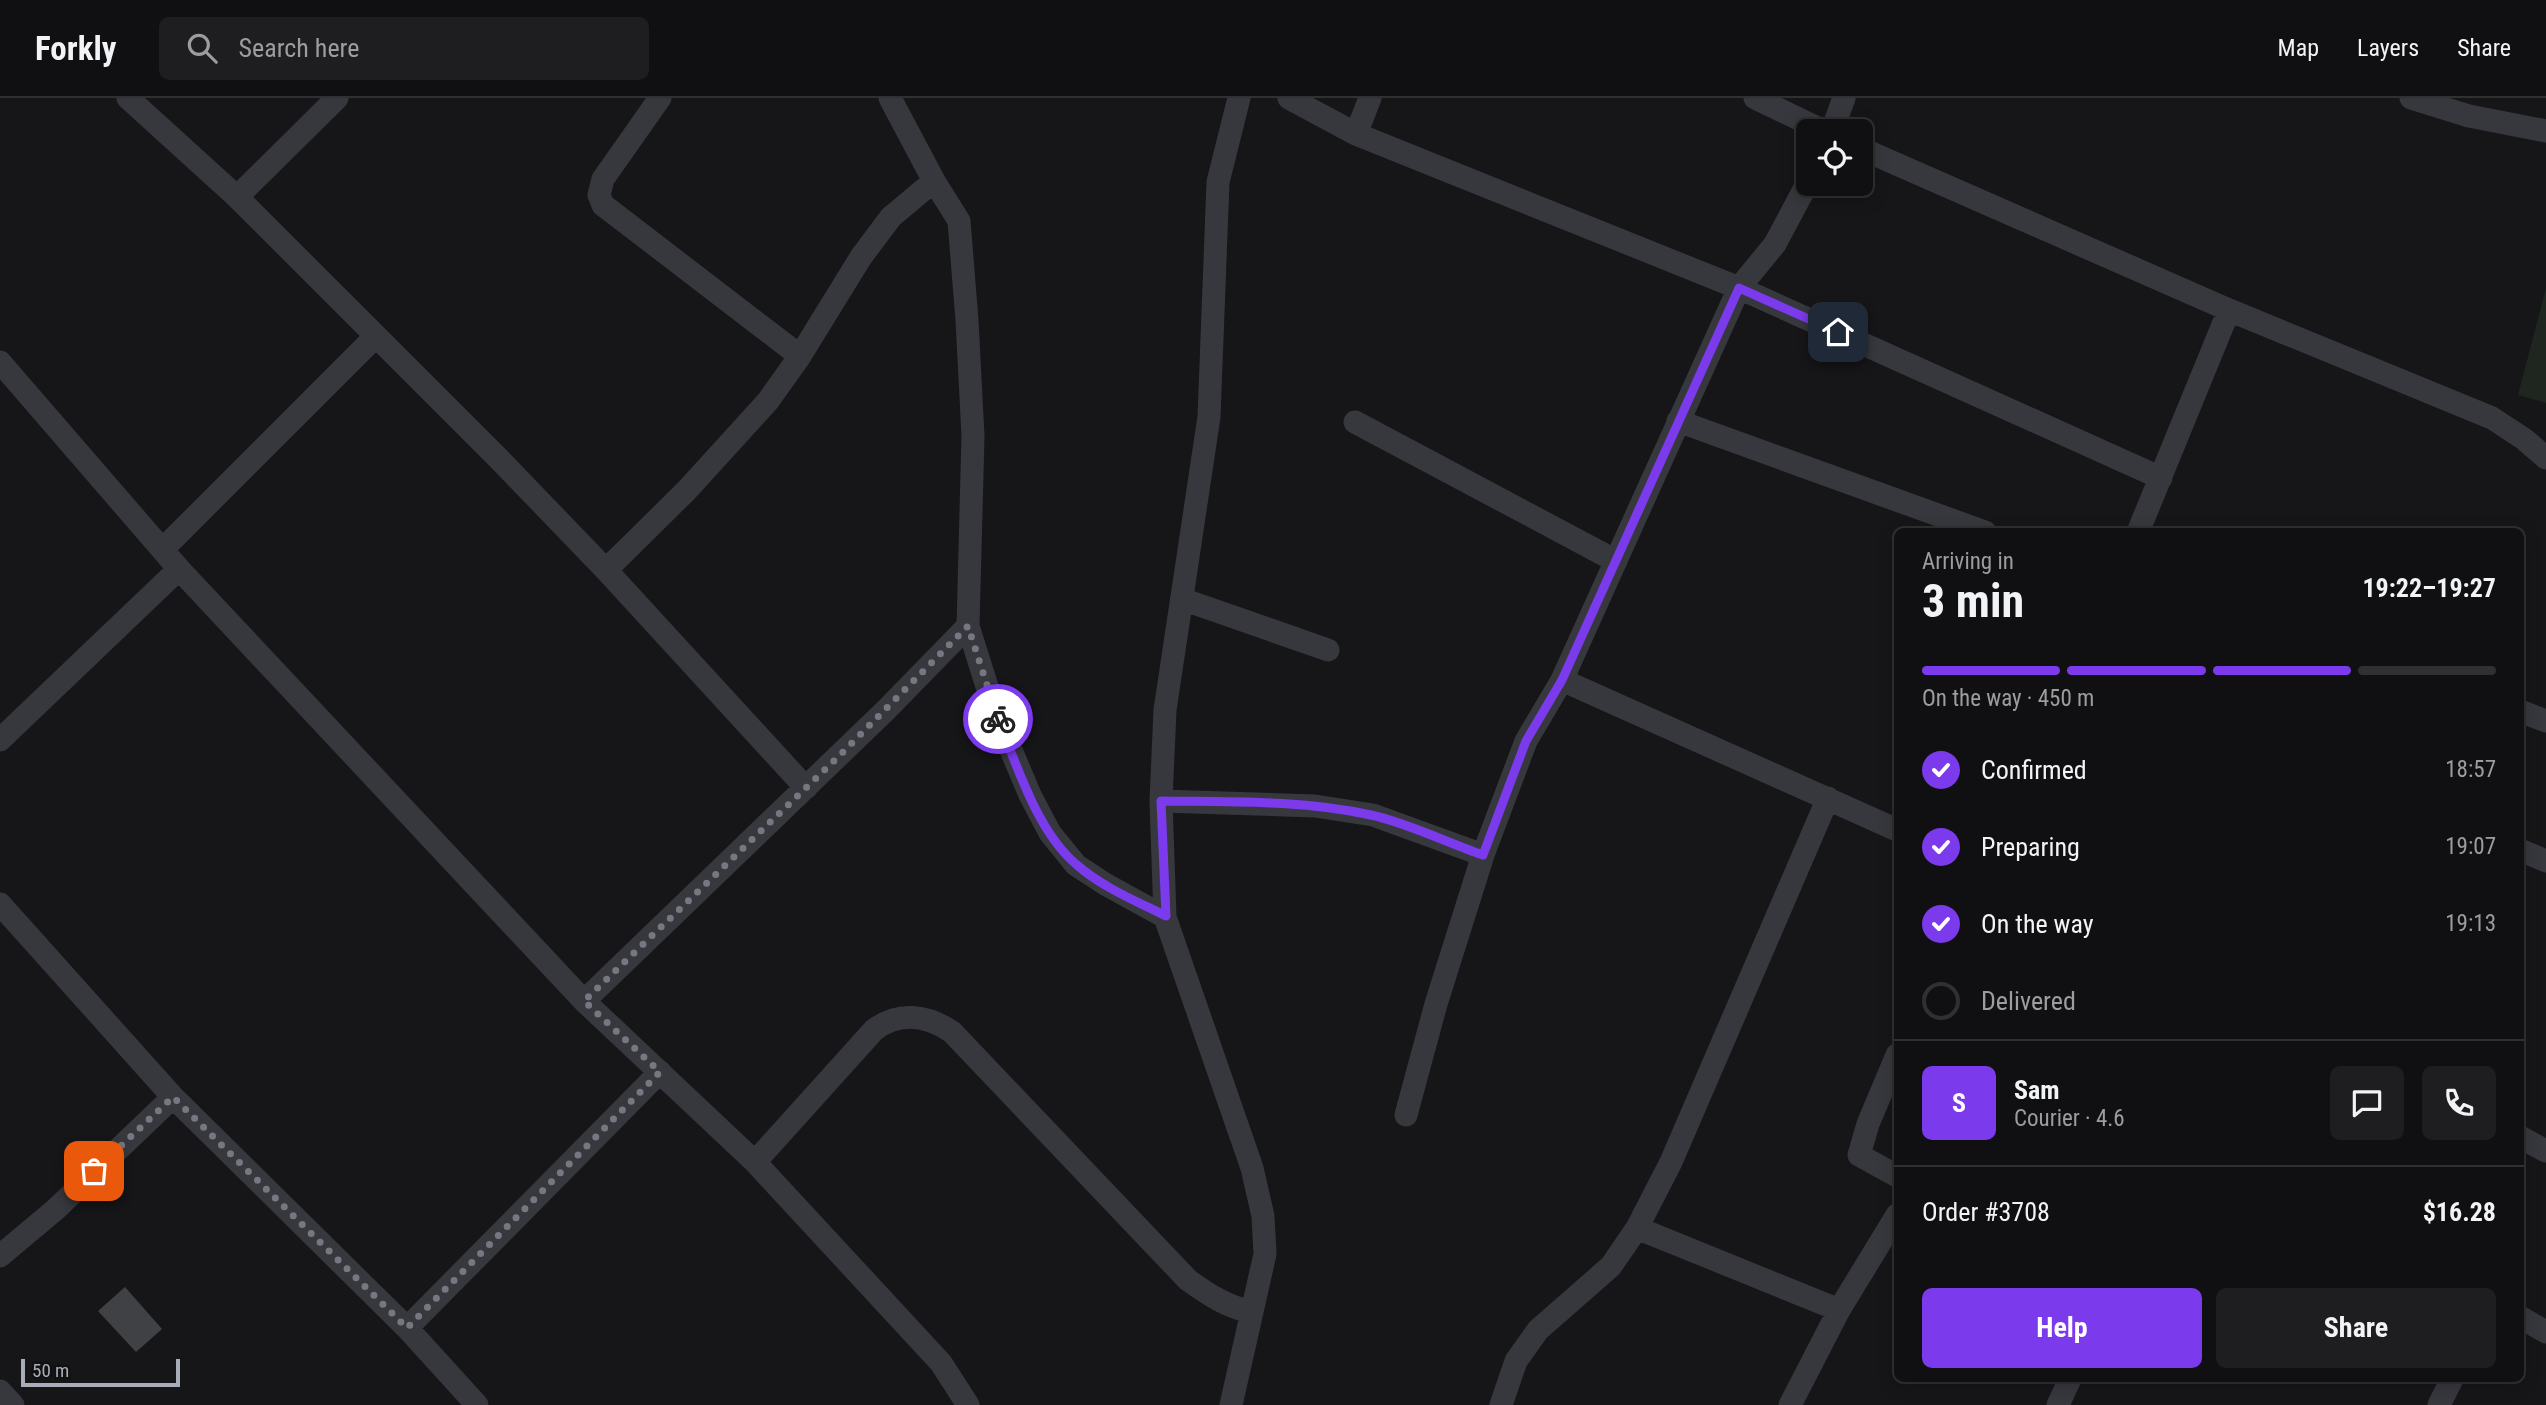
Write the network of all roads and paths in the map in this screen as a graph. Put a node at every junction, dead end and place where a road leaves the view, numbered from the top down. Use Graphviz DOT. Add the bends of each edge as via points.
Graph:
graph roads {
  1 [pos="128,98"];
  2 [pos="337,98"];
  3 [pos="660,98"];
  4 [pos="890,98"];
  5 [pos="1239,98"];
  6 [pos="1289,98"];
  7 [pos="1370,98"];
  8 [pos="1755,98"];
  9 [pos="1844,98"];
  10 [pos="2411,98"];
  11 [pos="2475,107"];
  12 [pos="1799,119"];
  13 [pos="1836,119"];
  14 [pos="2546,131"];
  15 [pos="1356,134"];
  16 [pos="1873,154"];
  17 [pos="934,181"];
  18 [pos="1800,196"];
  19 [pos="237,197"];
  20 [pos="1739,288"];
  21 [pos="2229,310"];
  22 [pos="375,337"];
  23 [pos="800,356"];
  24 [pos="0,362"];
  25 [pos="1678,421"];
  26 [pos="1356,422"];
  27 [pos="2546,458"];
  28 [pos="2161,478"];
  29 [pos="1974,528"];
  30 [pos="2140,528"];
  31 [pos="163,549"];
  32 [pos="1616,561"];
  33 [pos="179,569"];
  34 [pos="606,570"];
  35 [pos="1182,599"];
  36 [pos="968,626"];
  37 [pos="1328,650"];
  38 [pos="1562,680"];
  39 [pos="2524,713"];
  40 [pos="2546,721"];
  41 [pos="0,740"];
  42 [pos="806,788"];
  43 [pos="1828,798"];
  44 [pos="1161,801"];
  45 [pos="1894,829"];
  46 [pos="2524,852"];
  47 [pos="1483,855"];
  48 [pos="2546,861"];
  49 [pos="0,904"];
  50 [pos="1166,916"];
  51 [pos="584,1001"];
  52 [pos="1894,1062"];
  53 [pos="660,1072"];
  54 [pos="173,1097"];
  55 [pos="1406,1115"];
  56 [pos="2524,1139"];
  57 [pos="2546,1150"];
  58 [pos="755,1162"];
  59 [pos="1894,1174"];
  60 [pos="1894,1220"];
  61 [pos="1637,1228"];
  62 [pos="0,1256"];
  63 [pos="1839,1310"];
  64 [pos="1252,1312"];
  65 [pos="2524,1319"];
  66 [pos="407,1328"];
  67 [pos="2546,1332"];
  68 [pos="2069,1382"];
  69 [pos="2450,1382"];
  70 [pos="0,1391"];
  71 [pos="13,1405"];
  72 [pos="477,1405"];
  73 [pos="968,1405"];
  74 [pos="1231,1405"];
  75 [pos="1501,1405"];
  76 [pos="1790,1405"];
  77 [pos="2058,1405"];
  78 [pos="2439,1405"];
  1 -- 19 [label="street"];
  2 -- 19 [label="street"];
  3 -- 23 [label="street" via="603,179 598,195 603,205"];
  4 -- 17 [label="street"];
  5 -- 35 [label="street" via="1218,182 1209,417"];
  6 -- 15 [label="street"];
  7 -- 15 [label="street"];
  8 -- 12 [label="street"];
  9 -- 13 [label="street"];
  10 -- 11 [label="street"];
  11 -- 14 [label="street"];
  15 -- 20 [label="street"];
  16 -- 21 [label="street"];
  17 -- 23 [label="street" via="891,217"];
  17 -- 36 [label="street" via="959,221 967,320 973,436"];
  18 -- 20 [label="street" via="1774,244"];
  19 -- 22 [label="street"];
  20 -- 25 [label="street"];
  20 -- 28 [label="street"];
  21 -- 27 [label="street" via="2491,418"];
  21 -- 28 [label="street"];
  22 -- 31 [label="street"];
  22 -- 34 [label="street"];
  23 -- 34 [label="street" via="768,401"];
  24 -- 31 [label="street"];
  25 -- 29 [label="street"];
  25 -- 32 [label="street"];
  26 -- 32 [label="street"];
  28 -- 30 [label="street"];
  31 -- 33 [label="street"];
  32 -- 38 [label="street"];
  33 -- 41 [label="street"];
  33 -- 51 [label="street"];
  34 -- 42 [label="street"];
  35 -- 37 [label="street"];
  35 -- 44 [label="street" via="1165,710"];
  36 -- 42 [label="street"];
  36 -- 50 [label="street" via="995,712 1050,833 1076,865"];
  38 -- 43 [label="street"];
  38 -- 47 [label="street" via="1526,741"];
  39 -- 40 [label="street"];
  42 -- 51 [label="street"];
  43 -- 45 [label="street"];
  43 -- 61 [label="street" via="1671,1162"];
  44 -- 47 [label="street" via="1315,806 1373,815"];
  44 -- 50 [label="street"];
  46 -- 48 [label="street"];
  47 -- 55 [label="street"];
  49 -- 54 [label="street"];
  50 -- 64 [label="street" via="1252,1168 1263,1216 1265,1254"];
  51 -- 53 [label="street"];
  52 -- 59 [label="street" via="1859,1155"];
  53 -- 58 [label="street"];
  53 -- 66 [label="street"];
  54 -- 62 [label="street"];
  54 -- 66 [label="street"];
  56 -- 57 [label="street"];
  58 -- 64 [label="street" via="874,1030 894,1018 922,1017 952,1032 1188,1280 1214,1299"];
  58 -- 73 [label="street" via="941,1363"];
  60 -- 63 [label="street"];
  61 -- 63 [label="street"];
  61 -- 75 [label="street" via="1611,1266 1538,1330 1516,1361"];
  63 -- 76 [label="street"];
  64 -- 74 [label="street"];
  65 -- 67 [label="street"];
  66 -- 72 [label="street"];
  68 -- 77 [label="street"];
  69 -- 78 [label="street"];
  70 -- 71 [label="street"];
}
